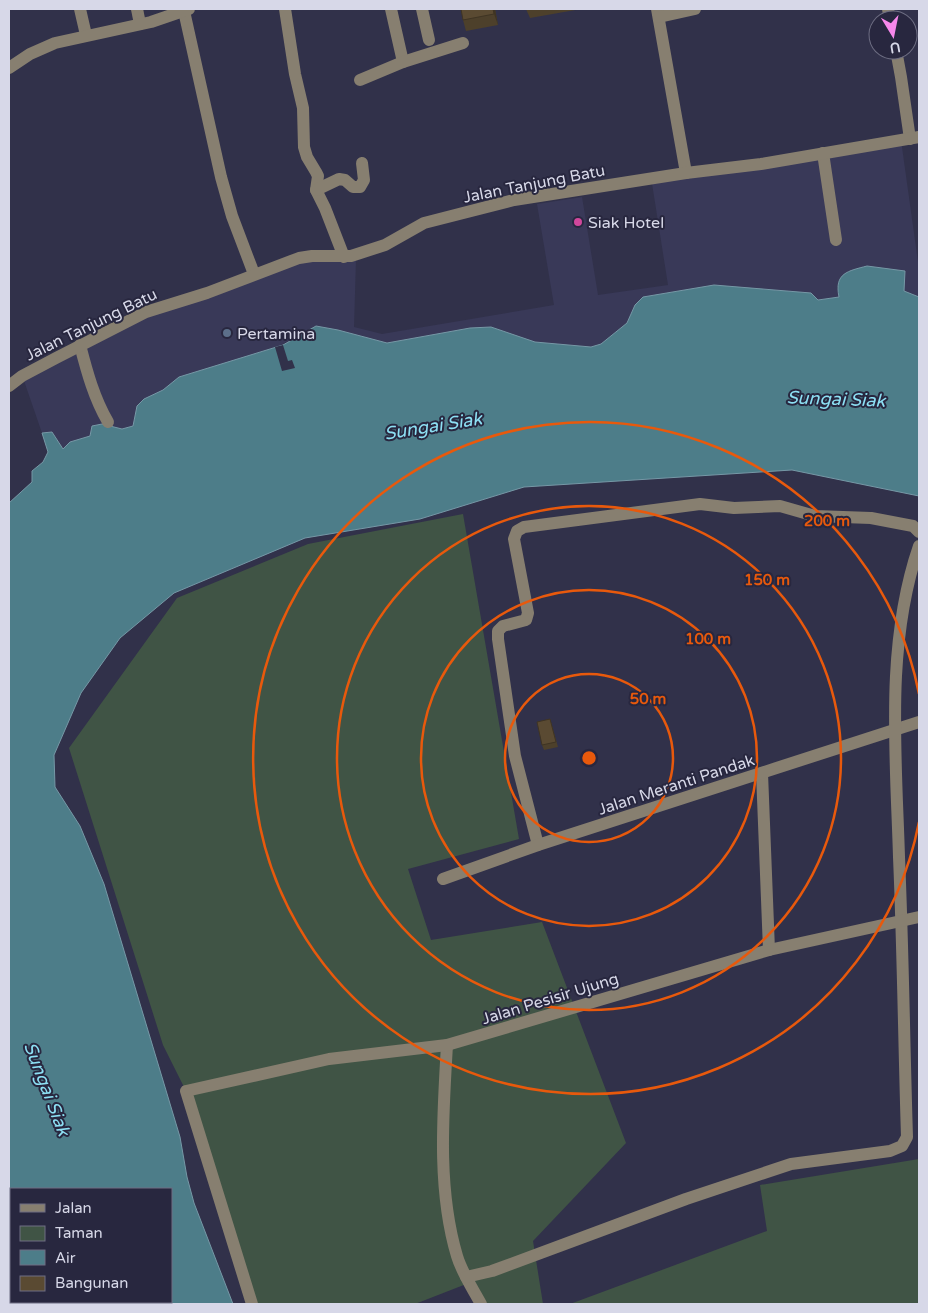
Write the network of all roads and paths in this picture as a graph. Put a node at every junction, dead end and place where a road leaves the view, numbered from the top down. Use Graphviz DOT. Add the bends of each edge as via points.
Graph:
graph roads {
  1 [pos="80,9"];
  2 [pos="137,9"];
  3 [pos="285,9"];
  4 [pos="391,9"];
  5 [pos="422,9"];
  6 [pos="695,9"];
  7 [pos="186,10"];
  8 [pos="658,13"];
  9 [pos="140,24"];
  10 [pos="86,35"];
  11 [pos="429,40"];
  12 [pos="463,43"];
  13 [pos="898,60"];
  14 [pos="403,62"];
  15 [pos="9,68"];
  16 [pos="360,80"];
  17 [pos="914,138"];
  18 [pos="823,153"];
  19 [pos="362,163"];
  20 [pos="686,173"];
  21 [pos="316,190"];
  22 [pos="836,240"];
  23 [pos="344,257"];
  24 [pos="254,274"];
  25 [pos="80,345"];
  26 [pos="9,386"];
  27 [pos="108,422"];
  28 [pos="919,532"];
  29 [pos="919,546"];
  30 [pos="919,722"];
  31 [pos="895,731"];
  32 [pos="762,773"];
  33 [pos="538,845"];
  34 [pos="443,879"];
  35 [pos="919,917"];
  36 [pos="902,920"];
  37 [pos="768,950"];
  38 [pos="447,1045"];
  39 [pos="466,1277"];
  40 [pos="252,1304"];
  41 [pos="481,1304"];
  1 -- 10 [label="street"];
  2 -- 9 [label="street"];
  3 -- 21 [label="street" via="303,108 304,147 318,176"];
  4 -- 14 [label="street"];
  5 -- 11 [label="street"];
  6 -- 8 [label="street"];
  7 -- 9 [label="street"];
  7 -- 24 [label="street" via="221,177"];
  8 -- 20 [label="street"];
  9 -- 10 [label="street"];
  10 -- 15 [label="street" via="55,43"];
  12 -- 14 [label="street"];
  13 -- 17 [label="street"];
  14 -- 16 [label="street"];
  17 -- 18 [label="street, Jalan Tanjung Batu"];
  18 -- 20 [label="street, Jalan Tanjung Batu"];
  18 -- 22 [label="street"];
  19 -- 21 [label="street" via="364,180 360,187 353,188 339,179"];
  20 -- 23 [label="street, Jalan Tanjung Batu" via="476,209 424,224 385,245"];
  21 -- 23 [label="street"];
  23 -- 24 [label="street, Jalan Tanjung Batu" via="299,258"];
  24 -- 25 [label="street, Jalan Tanjung Batu" via="146,312"];
  25 -- 26 [label="street, Jalan Tanjung Batu"];
  25 -- 27 [label="street" via="98,406"];
  28 -- 33 [label="street" via="913,526 872,518 815,516 780,506 734,508 700,504 524,527 517,531 514,539 528,613 526,620 503,626 498,631 498,639 515,756"];
  29 -- 31 [label="street" via="909,576 899,628"];
  30 -- 31 [label="street, Jalan Meranti Pandak"];
  31 -- 32 [label="street, Jalan Meranti Pandak"];
  31 -- 36 [label="street"];
  32 -- 33 [label="street, Jalan Meranti Pandak"];
  32 -- 37 [label="street"];
  33 -- 34 [label="street, Jalan Meranti Pandak"];
  35 -- 36 [label="street, Jalan Pesisir Ujung"];
  36 -- 37 [label="street, Jalan Pesisir Ujung"];
  36 -- 39 [label="street" via="906,1137 902,1146 890,1151 791,1164"];
  37 -- 38 [label="street, Jalan Pesisir Ujung"];
  38 -- 39 [label="street" via="443,1183 457,1257"];
  38 -- 40 [label="street, Jalan Pesisir Ujung" via="329,1059 186,1091"];
  39 -- 41 [label="street"];
}
